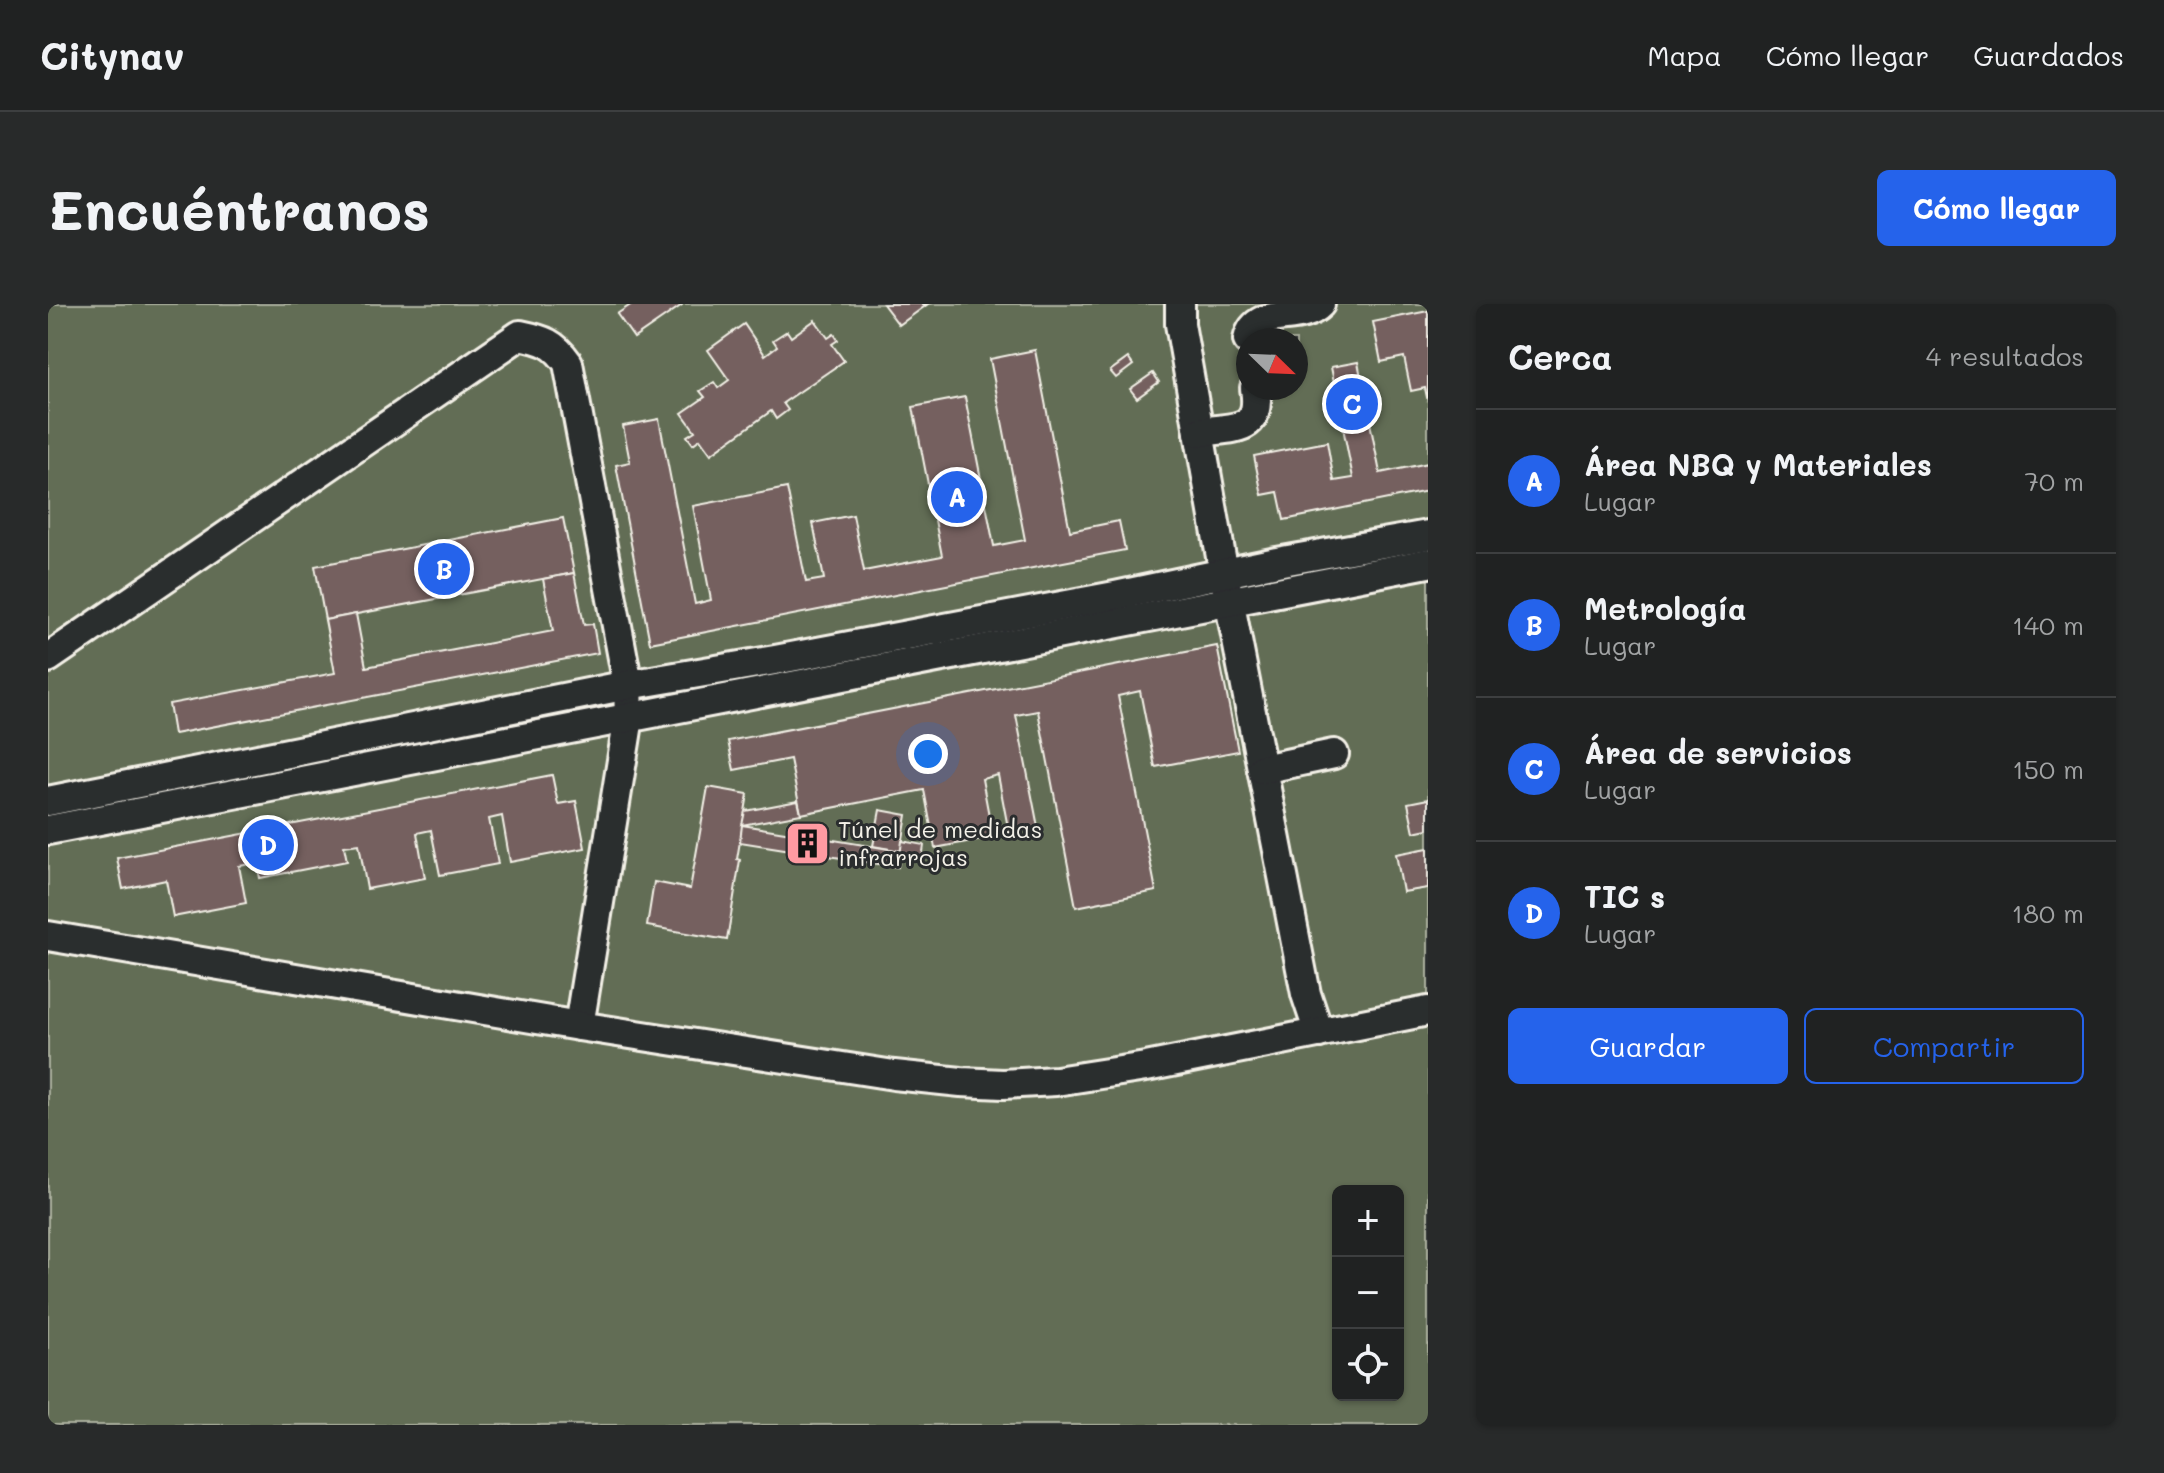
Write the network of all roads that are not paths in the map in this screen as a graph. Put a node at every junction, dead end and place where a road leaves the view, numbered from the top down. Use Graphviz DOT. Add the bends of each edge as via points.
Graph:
graph roads {
  1 [pos="1180,304"];
  2 [pos="1320,304"];
  3 [pos="1251,328"];
  4 [pos="1256,400"];
  5 [pos="1199,432"];
  6 [pos="1428,535"];
  7 [pos="1428,563"];
  8 [pos="1226,588"];
  9 [pos="48,658"];
  10 [pos="628,685"];
  11 [pos="629,717"];
  12 [pos="1334,754"];
  13 [pos="1262,769"];
  14 [pos="48,801"];
  15 [pos="48,830"];
  16 [pos="48,936"];
  17 [pos="1428,1011"];
  18 [pos="579,1026"];
  19 [pos="1319,1033"];
  1 -- 5 [label="street"];
  2 -- 3 [label="street" via="1314,311 1268,317"];
  4 -- 5 [label="street" via="1251,420"];
  5 -- 8 [label="street"];
  6 -- 8 [label="street" via="1277,562"];
  7 -- 8 [label="street"];
  8 -- 10 [label="street"];
  8 -- 11 [label="street"];
  8 -- 13 [label="street"];
  9 -- 10 [label="street" via="520,335 557,349 568,363"];
  10 -- 11 [label="street"];
  10 -- 14 [label="street"];
  11 -- 15 [label="street"];
  11 -- 18 [label="street"];
  12 -- 13 [label="street"];
  13 -- 19 [label="street" via="1306,994"];
  16 -- 18 [label="street"];
  17 -- 19 [label="street"];
  18 -- 19 [label="street" via="894,1075 1003,1084 1146,1067"];
}
